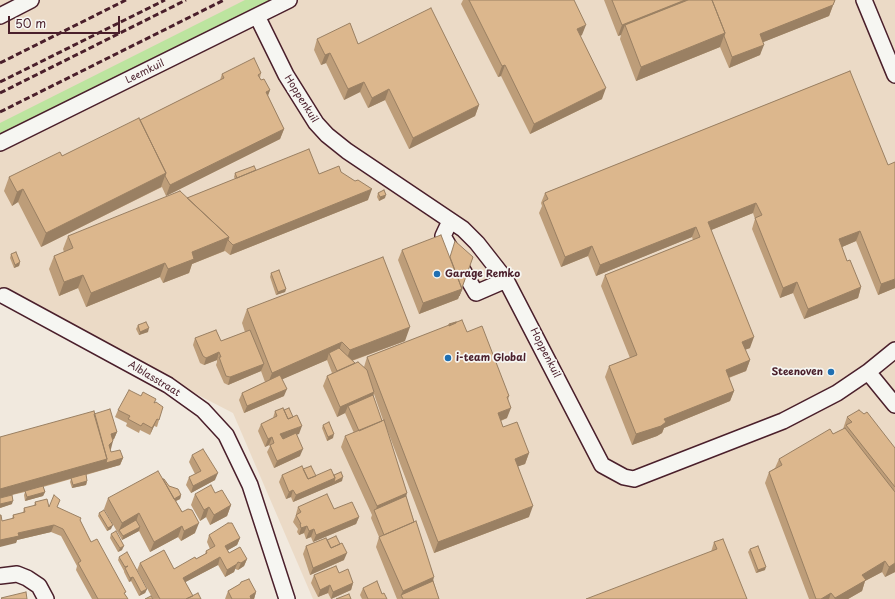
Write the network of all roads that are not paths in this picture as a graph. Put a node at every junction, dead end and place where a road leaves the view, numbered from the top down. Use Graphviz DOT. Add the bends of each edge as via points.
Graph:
graph roads {
  1 [pos="31,0"];
  2 [pos="289,0"];
  3 [pos="864,0"];
  4 [pos="0,16"];
  5 [pos="257,16"];
  6 [pos="895,75"];
  7 [pos="0,143"];
  8 [pos="450,221"];
  9 [pos="506,280"];
  10 [pos="1,295"];
  11 [pos="895,350"];
  12 [pos="868,372"];
  13 [pos="895,405"];
  14 [pos="0,576"];
  15 [pos="46,599"];
  16 [pos="287,599"];
  1 -- 4 [label="street"];
  2 -- 5 [label="street, Leemkuil"];
  3 -- 6 [label="street"];
  5 -- 7 [label="street, Leemkuil"];
  5 -- 8 [label="street, Hoppenkuil" via="286,74 316,123 327,136 346,152"];
  8 -- 9 [label="street, Hoppenkuil" via="477,243"];
  8 -- 9 [label="street" via="443,236 476,293"];
  9 -- 12 [label="street, Hoppenkuil" via="602,465 624,477 634,479 783,421 837,393"];
  10 -- 16 [label="street, Alblasstraat" via="168,385 203,410 226,435 250,485"];
  11 -- 12 [label="street, Hoppenkuil"];
  12 -- 13 [label="street"];
  14 -- 15 [label="street" via="17,574 28,578 39,586"];
}
